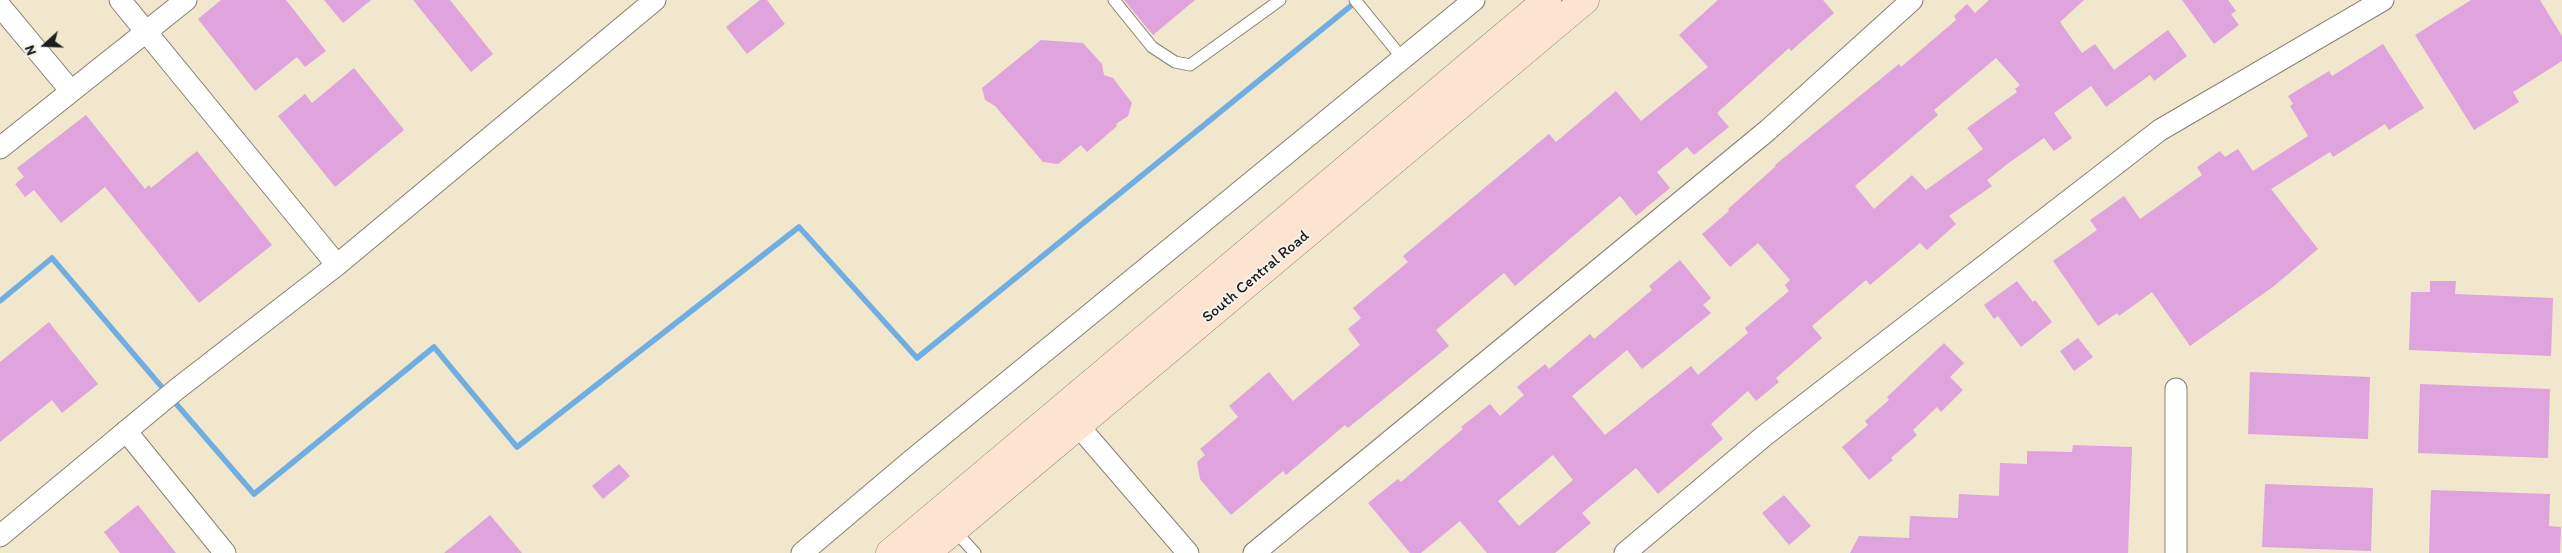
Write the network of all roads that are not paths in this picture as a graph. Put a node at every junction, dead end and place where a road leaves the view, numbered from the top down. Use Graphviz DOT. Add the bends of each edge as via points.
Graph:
graph roads {
  1 [pos="120,0"];
  2 [pos="186,0"];
  3 [pos="655,0"];
  4 [pos="1114,0"];
  5 [pos="1280,0"];
  6 [pos="1354,0"];
  7 [pos="1474,0"];
  8 [pos="1548,0"];
  9 [pos="1585,0"];
  10 [pos="1912,0"];
  11 [pos="2383,0"];
  12 [pos="0,6"];
  13 [pos="146,32"];
  14 [pos="1403,59"];
  15 [pos="71,91"];
  16 [pos="0,148"];
  17 [pos="336,265"];
  18 [pos="2176,389"];
  19 [pos="1070,417"];
  20 [pos="131,427"];
  21 [pos="954,530"];
  22 [pos="0,536"];
  23 [pos="225,553"];
  24 [pos="802,553"];
  25 [pos="890,553"];
  26 [pos="926,553"];
  27 [pos="975,553"];
  28 [pos="1188,553"];
  29 [pos="1254,553"];
  30 [pos="1625,553"];
  31 [pos="2176,553"];
  1 -- 13 [label="street"];
  2 -- 13 [label="street"];
  3 -- 17 [label="street"];
  4 -- 5 [label="lane" via="1152,47 1175,62 1190,65"];
  6 -- 14 [label="lane"];
  7 -- 14 [label="street"];
  8 -- 19 [label="main road, South Central Road"];
  9 -- 19 [label="main road, South Central Road"];
  10 -- 29 [label="street" via="1768,130"];
  11 -- 30 [label="street" via="2160,130 1764,436"];
  12 -- 15 [label="street"];
  13 -- 15 [label="street"];
  13 -- 17 [label="street"];
  14 -- 24 [label="street"];
  15 -- 16 [label="street"];
  17 -- 20 [label="street"];
  18 -- 31 [label="street"];
  19 -- 21 [label="main road, South Central Road"];
  19 -- 25 [label="main road, South Central Road"];
  19 -- 28 [label="street"];
  20 -- 22 [label="street"];
  20 -- 23 [label="street"];
  21 -- 26 [label="main road, South Central Road"];
  21 -- 27 [label="lane"];
}
